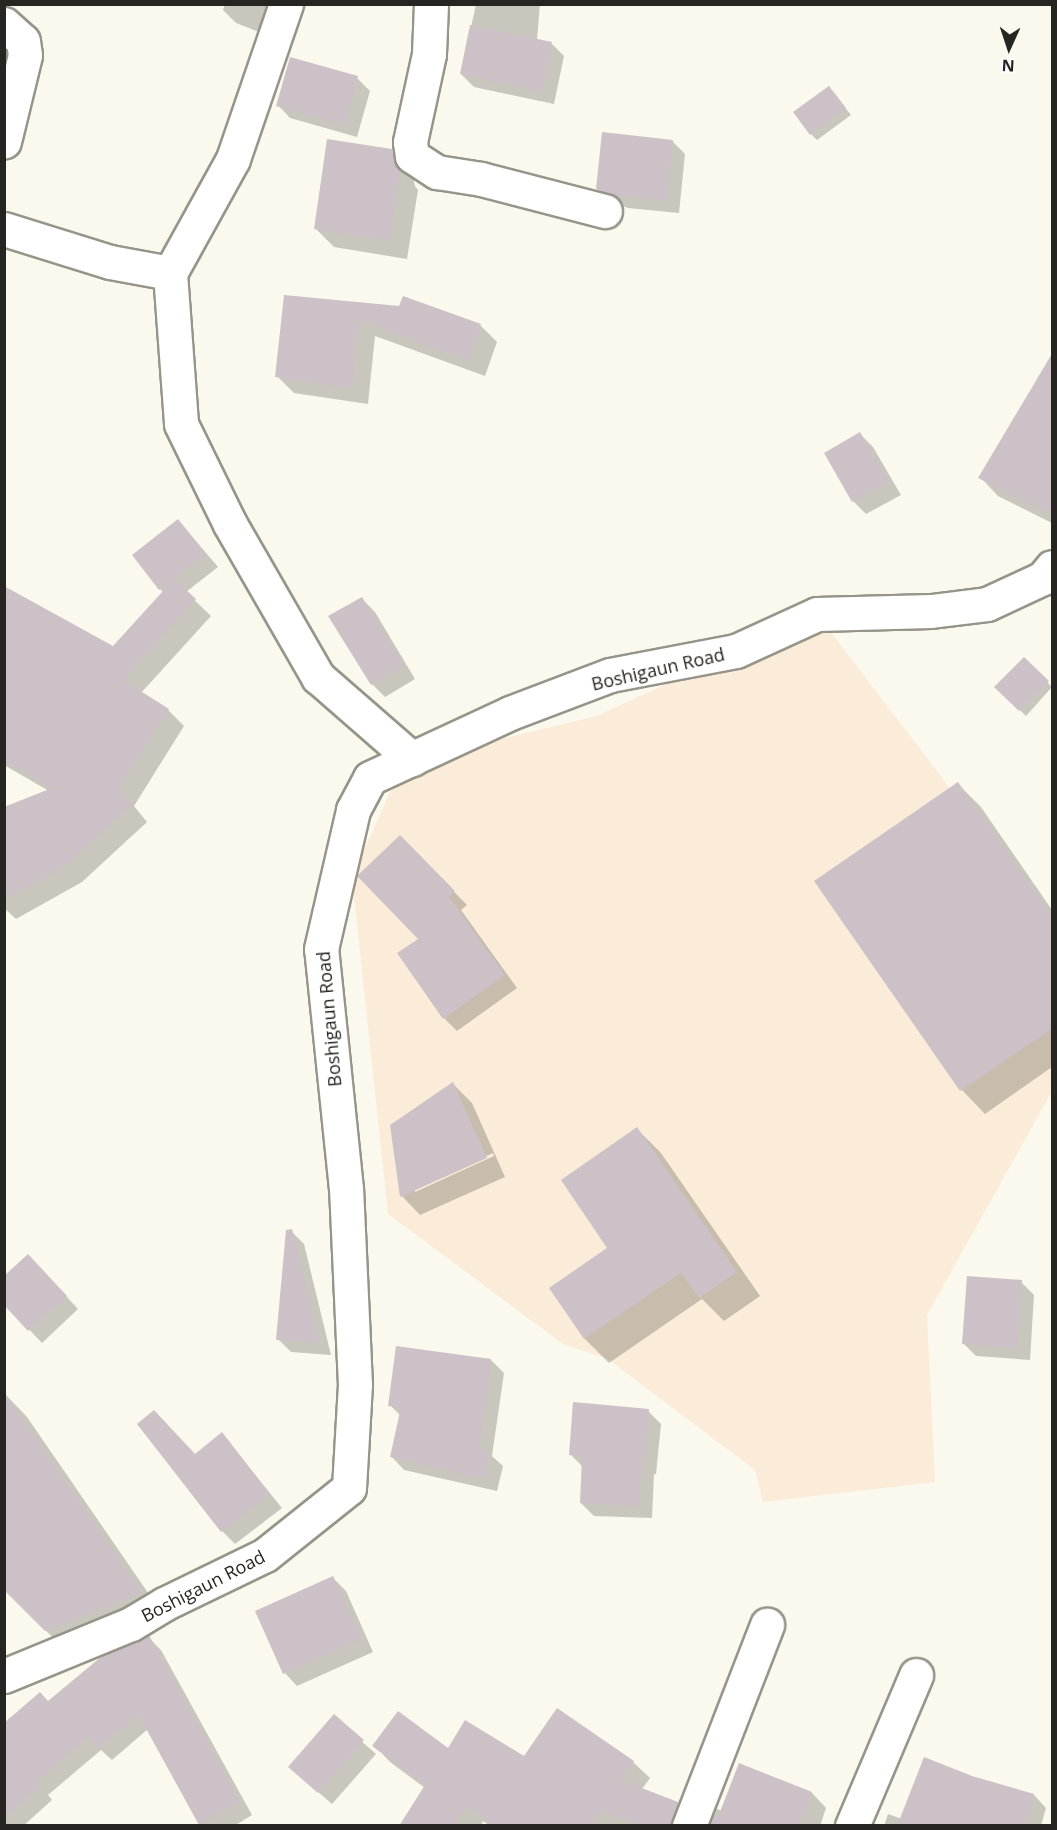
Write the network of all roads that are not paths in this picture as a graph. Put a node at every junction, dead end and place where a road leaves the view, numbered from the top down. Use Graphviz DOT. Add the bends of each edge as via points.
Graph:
graph roads {
  1 [pos="286,4"];
  2 [pos="431,4"];
  3 [pos="4,24"];
  4 [pos="4,141"];
  5 [pos="605,211"];
  6 [pos="4,229"];
  7 [pos="170,273"];
  8 [pos="1053,567"];
  9 [pos="411,759"];
  10 [pos="767,1624"];
  11 [pos="916,1675"];
  12 [pos="4,1676"];
  13 [pos="689,1826"];
  14 [pos="852,1826"];
  1 -- 7 [label="street" via="233,159"];
  2 -- 5 [label="street" via="429,54 410,142 412,156 437,172 481,179"];
  3 -- 4 [label="street" via="23,41 25,55"];
  6 -- 7 [label="street" via="110,262"];
  7 -- 9 [label="street" via="181,424 230,524 318,677"];
  8 -- 9 [label="street, Boshigaun Road" via="1043,578 987,604 931,611 817,614 736,651 610,675 510,713"];
  9 -- 12 [label="street, Boshigaun Road" via="370,778 354,810 321,950 346,1189 356,1385 350,1488 265,1555 131,1624"];
  10 -- 13 [label="street"];
  11 -- 14 [label="street"];
}
